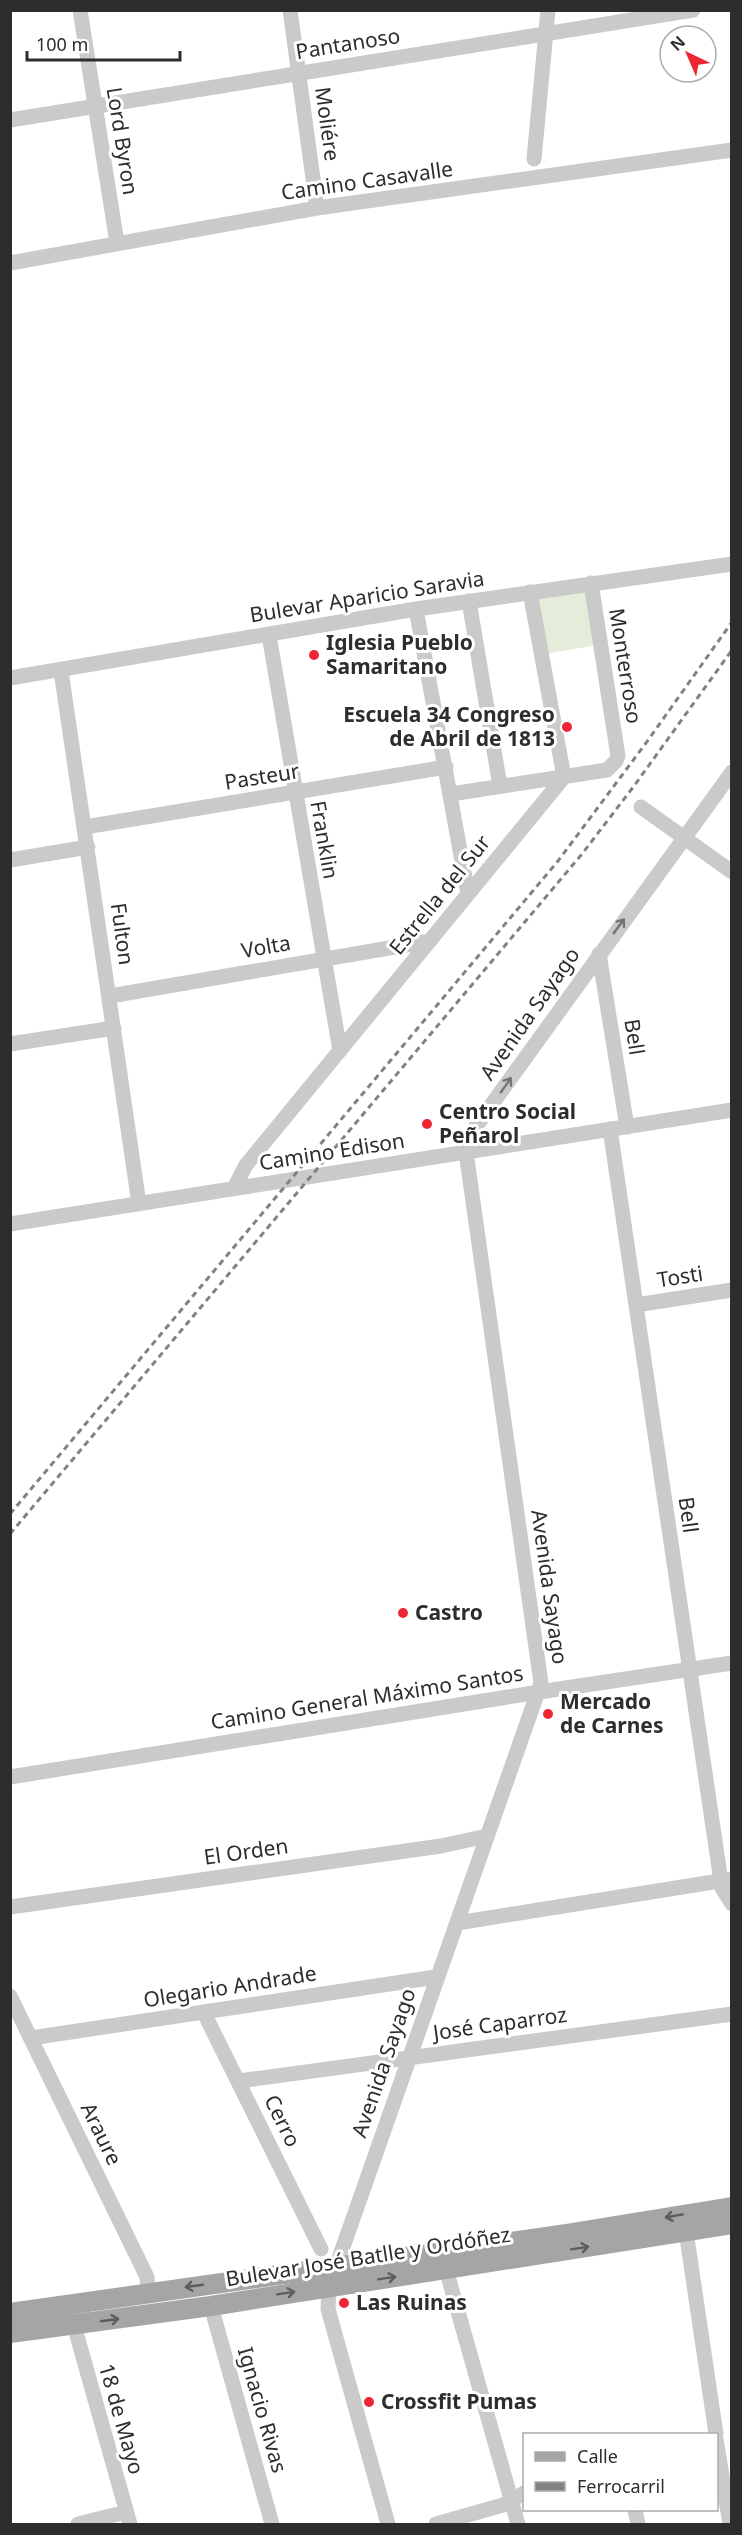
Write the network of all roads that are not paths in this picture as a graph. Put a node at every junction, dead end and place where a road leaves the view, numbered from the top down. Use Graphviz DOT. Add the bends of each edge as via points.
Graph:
graph roads {
  1 [pos="80,10"];
  2 [pos="290,10"];
  3 [pos="548,10"];
  4 [pos="693,10"];
  5 [pos="545,34"];
  6 [pos="298,73"];
  7 [pos="95,107"];
  8 [pos="10,120"];
  9 [pos="732,150"];
  10 [pos="534,159"];
  11 [pos="317,208"];
  12 [pos="117,243"];
  13 [pos="10,263"];
  14 [pos="732,564"];
  15 [pos="591,583"];
  16 [pos="530,592"];
  17 [pos="470,601"];
  18 [pos="416,609"];
  19 [pos="269,634"];
  20 [pos="61,671"];
  21 [pos="10,678"];
  22 [pos="446,767"];
  23 [pos="731,775"];
  24 [pos="564,777"];
  25 [pos="500,786"];
  26 [pos="295,793"];
  27 [pos="451,794"];
  28 [pos="642,807"];
  29 [pos="85,827"];
  30 [pos="684,837"];
  31 [pos="88,848"];
  32 [pos="10,860"];
  33 [pos="732,872"];
  34 [pos="468,894"];
  35 [pos="430,941"];
  36 [pos="599,954"];
  37 [pos="323,958"];
  38 [pos="110,996"];
  39 [pos="114,1028"];
  40 [pos="10,1044"];
  41 [pos="340,1051"];
  42 [pos="732,1110"];
  43 [pos="627,1127"];
  44 [pos="610,1129"];
  45 [pos="465,1151"];
  46 [pos="234,1188"];
  47 [pos="139,1204"];
  48 [pos="10,1224"];
  49 [pos="732,1290"];
  50 [pos="636,1305"];
  51 [pos="732,1663"];
  52 [pos="690,1670"];
  53 [pos="539,1692"];
  54 [pos="10,1777"];
  55 [pos="487,1836"];
  56 [pos="726,1880"];
  57 [pos="732,1904"];
  58 [pos="10,1907"];
  59 [pos="457,1923"];
  60 [pos="436,1977"];
  61 [pos="10,1996"];
  62 [pos="204,2013"];
  63 [pos="732,2014"];
  64 [pos="31,2038"];
  65 [pos="409,2057"];
  66 [pos="239,2081"];
  67 [pos="732,2207"];
  68 [pos="732,2224"];
  69 [pos="686,2231"];
  70 [pos="321,2249"];
  71 [pos="335,2266"];
  72 [pos="446,2269"];
  73 [pos="329,2287"];
  74 [pos="148,2292"];
  75 [pos="211,2306"];
  76 [pos="12,2310"];
  77 [pos="74,2325"];
  78 [pos="10,2333"];
  79 [pos="720,2444"];
  80 [pos="518,2497"];
  81 [pos="128,2518"];
  82 [pos="78,2524"];
  83 [pos="272,2524"];
  84 [pos="388,2524"];
  85 [pos="436,2524"];
  86 [pos="518,2524"];
  87 [pos="730,2524"];
  1 -- 7 [label="street, Lord Byron"];
  2 -- 6 [label="street, Moliére"];
  3 -- 5 [label="street"];
  4 -- 5 [label="street, Pantanoso"];
  5 -- 6 [label="street, Pantanoso"];
  5 -- 10 [label="street"];
  6 -- 7 [label="street, Pantanoso"];
  6 -- 11 [label="street, Moliére"];
  7 -- 8 [label="street, Pantanoso"];
  7 -- 12 [label="street, Lord Byron"];
  9 -- 11 [label="street, Camino Casavalle"];
  11 -- 12 [label="street, Camino Casavalle"];
  12 -- 13 [label="street, Camino Casavalle"];
  14 -- 15 [label="street, Bulevar Aparicio Saravia"];
  15 -- 16 [label="street, Bulevar Aparicio Saravia"];
  15 -- 24 [label="street, Monterroso" via="618,756 607,770"];
  16 -- 17 [label="street, Bulevar Aparicio Saravia"];
  16 -- 24 [label="street"];
  17 -- 18 [label="street, Bulevar Aparicio Saravia"];
  17 -- 25 [label="street"];
  18 -- 19 [label="street, Bulevar Aparicio Saravia"];
  18 -- 22 [label="street"];
  19 -- 20 [label="street, Bulevar Aparicio Saravia"];
  19 -- 26 [label="street, Franklin"];
  20 -- 21 [label="street, Bulevar Aparicio Saravia"];
  20 -- 29 [label="street, Fulton"];
  22 -- 26 [label="street, Pasteur"];
  22 -- 27 [label="street"];
  23 -- 30 [label="street, Avenida Sayago"];
  24 -- 25 [label="street"];
  24 -- 34 [label="street, Estrella del Sur"];
  25 -- 27 [label="street"];
  26 -- 29 [label="street, Pasteur"];
  26 -- 37 [label="street, Franklin"];
  27 -- 34 [label="street"];
  28 -- 30 [label="street"];
  29 -- 31 [label="street, Fulton"];
  30 -- 33 [label="street"];
  36 -- 30 [label="street, Avenida Sayago, one-way"];
  31 -- 32 [label="street"];
  31 -- 38 [label="street, Fulton"];
  34 -- 35 [label="street, Estrella del Sur"];
  35 -- 37 [label="street, Volta"];
  35 -- 41 [label="street, Estrella del Sur"];
  36 -- 43 [label="street, Bell"];
  45 -- 36 [label="street, Avenida Sayago, one-way" via="466,1140"];
  37 -- 38 [label="street, Volta"];
  37 -- 41 [label="street, Franklin"];
  38 -- 39 [label="street, Fulton"];
  39 -- 40 [label="street"];
  39 -- 47 [label="street, Fulton"];
  41 -- 46 [label="street, Estrella del Sur" via="246,1166"];
  42 -- 43 [label="street, Camino Edison"];
  43 -- 44 [label="street, Camino Edison"];
  44 -- 45 [label="street, Camino Edison"];
  44 -- 50 [label="street, Bell"];
  45 -- 46 [label="street, Camino Edison"];
  45 -- 53 [label="street, Avenida Sayago" via="541,1675"];
  46 -- 47 [label="street, Camino Edison"];
  47 -- 48 [label="street, Camino Edison"];
  49 -- 50 [label="street, Tosti"];
  50 -- 52 [label="street, Bell"];
  51 -- 52 [label="street, Camino General Máximo Santos"];
  52 -- 53 [label="street, Camino General Máximo Santos"];
  52 -- 56 [label="street, Bell"];
  53 -- 54 [label="street, Camino General Máximo Santos"];
  53 -- 55 [label="street, Avenida Sayago"];
  55 -- 58 [label="street, El Orden" via="441,1846"];
  55 -- 59 [label="street, Avenida Sayago"];
  56 -- 57 [label="street, Bell" via="722,1888"];
  56 -- 59 [label="street"];
  59 -- 60 [label="street, Avenida Sayago"];
  60 -- 62 [label="street, Olegario Andrade"];
  60 -- 65 [label="street, Avenida Sayago"];
  61 -- 64 [label="street, Araure"];
  62 -- 64 [label="street, Olegario Andrade"];
  62 -- 66 [label="street, Cerro"];
  63 -- 65 [label="street, José Caparroz"];
  64 -- 74 [label="street, Araure" via="147,2277"];
  65 -- 66 [label="street, José Caparroz"];
  65 -- 71 [label="street, Avenida Sayago"];
  66 -- 70 [label="street, Cerro"];
  67 -- 71 [label="main road, Bulevar José Batlle y Ordóñez, one-way" via="567,2235"];
  68 -- 69 [label="main road, Bulevar José Batlle y Ordóñez"];
  72 -- 69 [label="main road, Bulevar José Batlle y Ordóñez, one-way"];
  69 -- 79 [label="street"];
  71 -- 73 [label="street, Avenida Sayago"];
  71 -- 74 [label="main road, Bulevar José Batlle y Ordóñez, one-way"];
  73 -- 72 [label="main road, Bulevar José Batlle y Ordóñez, one-way"];
  72 -- 80 [label="street"];
  75 -- 73 [label="main road, Bulevar José Batlle y Ordóñez, one-way"];
  73 -- 84 [label="street, Avenida Sayago" via="328,2309"];
  74 -- 76 [label="main road, Bulevar José Batlle y Ordóñez"];
  77 -- 75 [label="main road, Bulevar José Batlle y Ordóñez, one-way"];
  75 -- 83 [label="street, Ignacio Rivas"];
  77 -- 78 [label="main road, Bulevar José Batlle y Ordóñez"];
  77 -- 81 [label="street, 18 de Mayo"];
  79 -- 87 [label="street"];
  80 -- 85 [label="street"];
  80 -- 86 [label="street"];
  81 -- 82 [label="street"];
}
